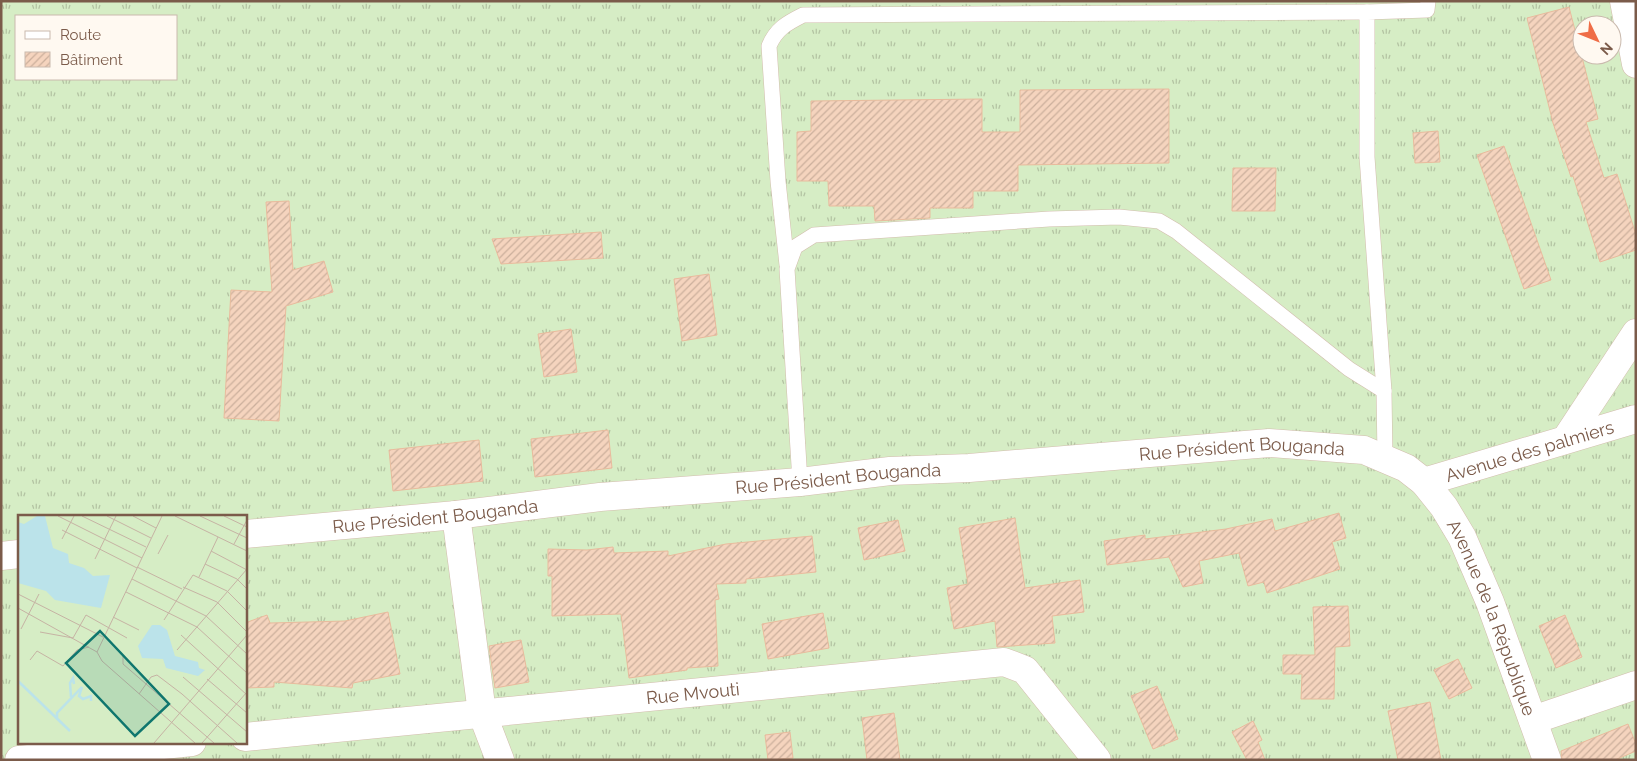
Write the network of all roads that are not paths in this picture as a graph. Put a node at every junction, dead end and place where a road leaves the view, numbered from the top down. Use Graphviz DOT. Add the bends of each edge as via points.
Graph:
graph roads {
  1 [pos="1428,1"];
  2 [pos="1624,1"];
  3 [pos="1367,12"];
  4 [pos="1636,64"];
  5 [pos="788,268"];
  6 [pos="1636,333"];
  7 [pos="1384,391"];
  8 [pos="1636,419"];
  9 [pos="1566,439"];
  10 [pos="1385,458"];
  11 [pos="800,482"];
  12 [pos="1424,482"];
  13 [pos="456,515"];
  14 [pos="246,534"];
  15 [pos="18,554"];
  16 [pos="1,556"];
  17 [pos="1636,685"];
  18 [pos="482,713"];
  19 [pos="1533,720"];
  20 [pos="246,737"];
  21 [pos="173,744"];
  22 [pos="19,760"];
  23 [pos="500,760"];
  24 [pos="1097,760"];
  25 [pos="1547,760"];
  1 -- 3 [label="lane" via="1427,10"];
  2 -- 4 [label="street"];
  3 -- 5 [label="lane" via="803,15 774,33 769,46 778,181"];
  3 -- 7 [label="lane" via="1367,157"];
  5 -- 7 [label="lane" via="795,247 814,235 1049,219 1119,217 1160,222 1176,231 1349,368"];
  5 -- 11 [label="lane"];
  6 -- 9 [label="street"];
  7 -- 10 [label="lane"];
  8 -- 9 [label="street, Avenue des palmiers"];
  9 -- 12 [label="street, Avenue des palmiers"];
  10 -- 11 [label="street, Rue Président Bouganda" via="1364,450 1269,443 969,468 890,471"];
  10 -- 12 [label="street, Rue Président Bouganda"];
  11 -- 13 [label="street, Rue Président Bouganda" via="600,497"];
  12 -- 19 [label="street, Avenue de la République" via="1444,506 1462,536"];
  13 -- 14 [label="street, Rue Président Bouganda"];
  13 -- 18 [label="street"];
  15 -- 16 [label="street"];
  17 -- 19 [label="street"];
  18 -- 20 [label="street, Rue Mvouti"];
  18 -- 23 [label="street"];
  18 -- 24 [label="street, Rue Mvouti" via="1004,662 1025,670"];
  19 -- 25 [label="street, Avenue de la République"];
  21 -- 22 [label="street"];
}
